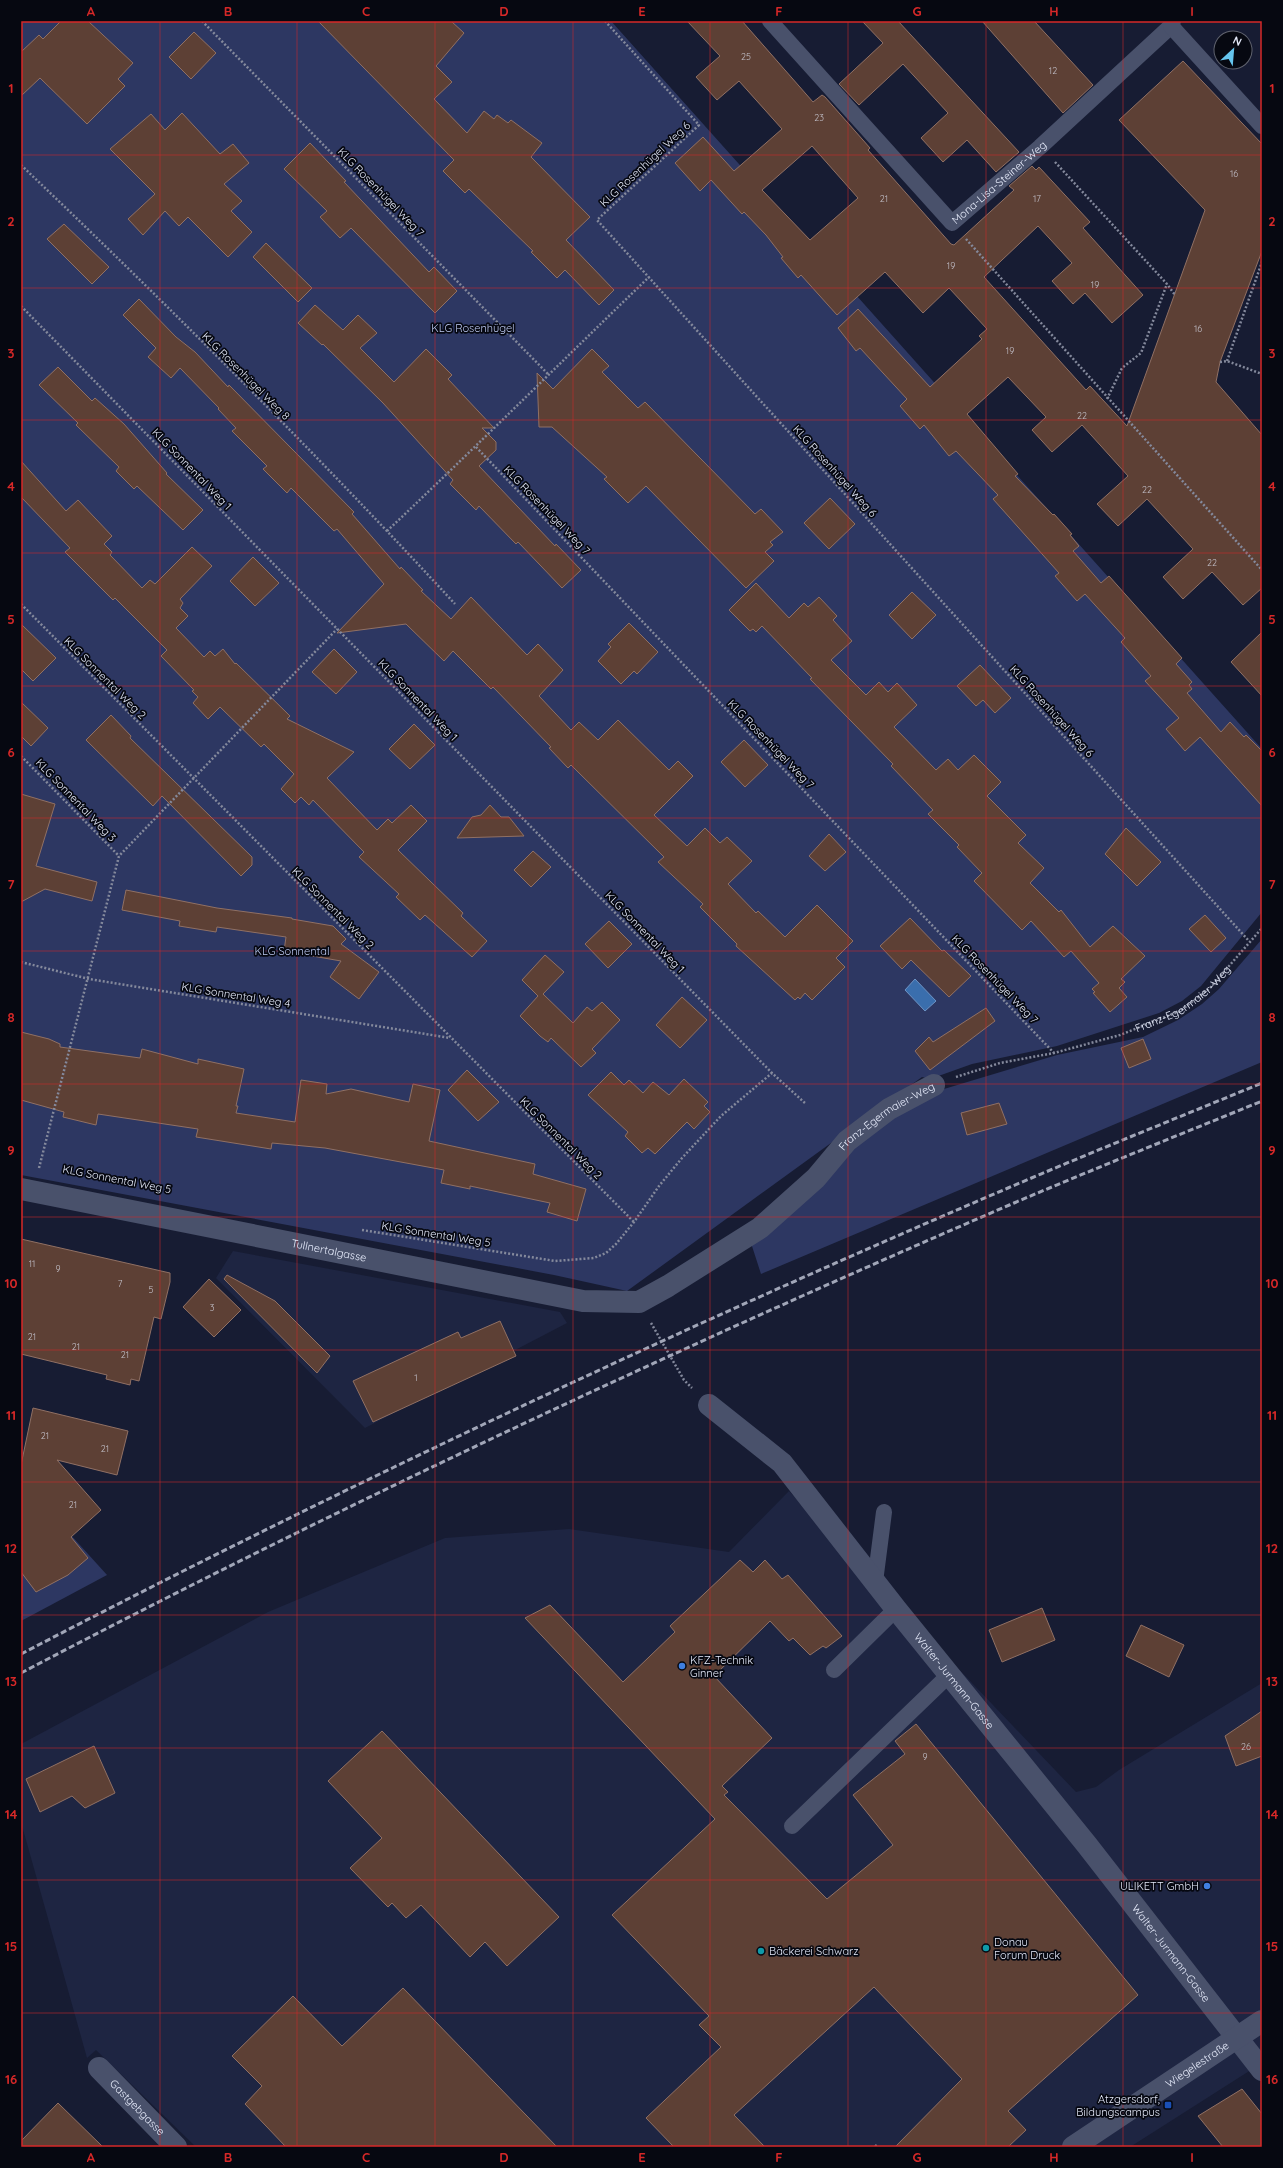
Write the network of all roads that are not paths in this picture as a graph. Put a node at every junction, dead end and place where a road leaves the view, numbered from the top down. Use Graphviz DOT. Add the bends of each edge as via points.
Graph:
graph roads {
  1 [pos="770,21"];
  2 [pos="1172,23"];
  3 [pos="1262,126"];
  4 [pos="934,1085"];
  5 [pos="27,1191"];
  6 [pos="639,1302"];
  7 [pos="709,1405"];
  8 [pos="884,1512"];
  9 [pos="875,1582"];
  10 [pos="896,1609"];
  11 [pos="834,1670"];
  12 [pos="949,1675"];
  13 [pos="792,1826"];
  14 [pos="1262,2022"];
  15 [pos="1235,2038"];
  16 [pos="99,2068"];
  17 [pos="1262,2070"];
  18 [pos="176,2147"];
  19 [pos="1073,2147"];
  1 -- 2 [label="lane, Mona-Lisa-Steiner-Weg" via="952,223 1040,146"];
  2 -- 3 [label="lane"];
  4 -- 6 [label="street, Franz-Egermaier-Weg" via="889,1109 848,1142 816,1178 760,1228"];
  5 -- 6 [label="street, Tullnertalgasse" via="583,1301"];
  7 -- 9 [label="street, Walter-Jurmann-Gasse" via="777,1457"];
  8 -- 9 [label="lane"];
  9 -- 10 [label="street, Walter-Jurmann-Gasse"];
  10 -- 11 [label="lane"];
  10 -- 12 [label="street, Walter-Jurmann-Gasse"];
  12 -- 13 [label="lane"];
  12 -- 15 [label="street, Walter-Jurmann-Gasse" via="1087,1845"];
  14 -- 15 [label="street, Wiegelestraße"];
  15 -- 17 [label="street, Walter-Jurmann-Gasse"];
  15 -- 19 [label="street, Wiegelestraße"];
  16 -- 18 [label="street, Gastgebgasse"];
}
